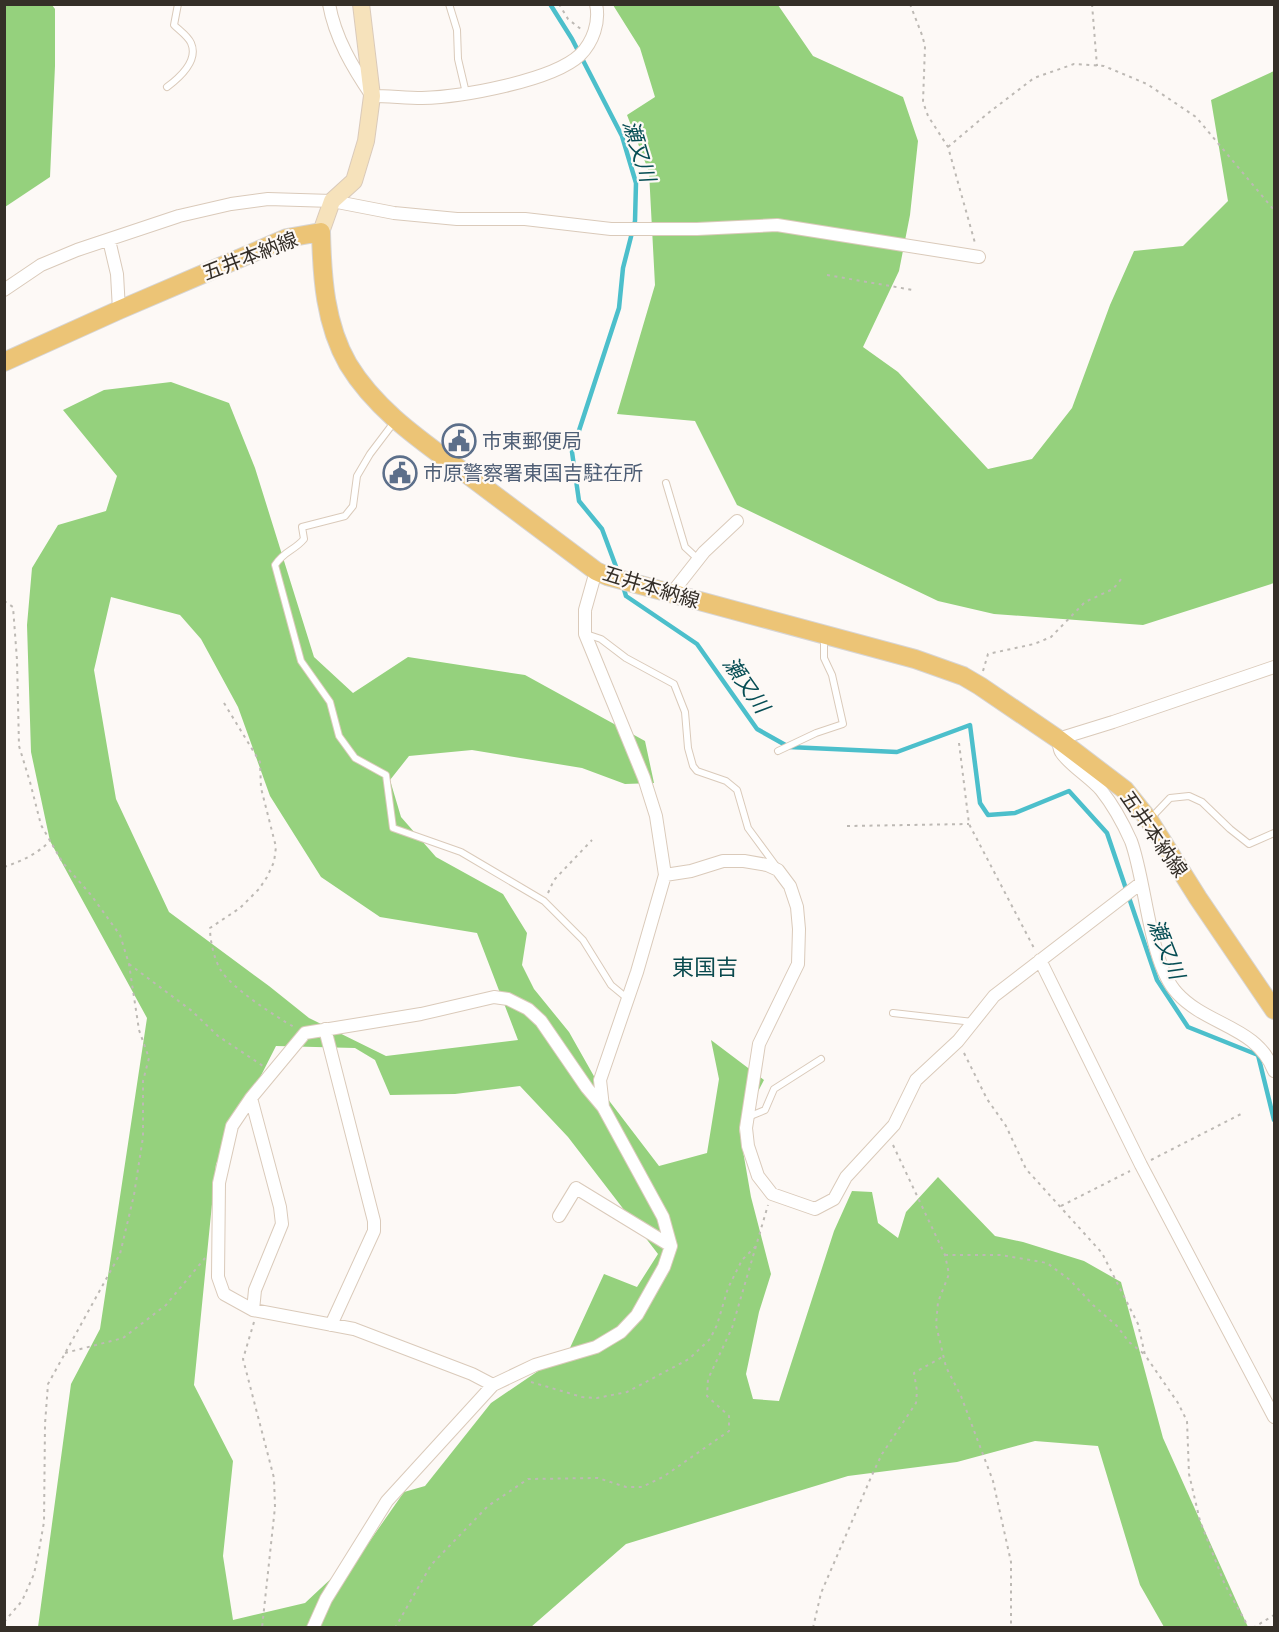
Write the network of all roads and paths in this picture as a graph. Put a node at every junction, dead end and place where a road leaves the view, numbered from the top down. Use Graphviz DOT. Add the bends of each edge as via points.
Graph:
graph roads {
  1 [pos="178,4"];
  2 [pos="329,4"];
  3 [pos="361,4"];
  4 [pos="449,4"];
  5 [pos="559,4"];
  6 [pos="596,4"];
  7 [pos="910,4"];
  8 [pos="1092,4"];
  9 [pos="591,38"];
  10 [pos="1097,66"];
  11 [pos="167,87"];
  12 [pos="466,93"];
  13 [pos="372,96"];
  14 [pos="948,147"];
  15 [pos="332,201"];
  16 [pos="1275,210"];
  17 [pos="321,232"];
  18 [pos="109,240"];
  19 [pos="979,257"];
  20 [pos="827,275"];
  21 [pos="4,290"];
  22 [pos="913,290"];
  23 [pos="119,310"];
  24 [pos="4,362"];
  25 [pos="396,419"];
  26 [pos="666,483"];
  27 [pos="737,520"];
  28 [pos="699,560"];
  29 [pos="596,571"];
  30 [pos="1122,578"];
  31 [pos="671,594"];
  32 [pos="4,601"];
  33 [pos="585,634"];
  34 [pos="824,635"];
  35 [pos="1275,667"];
  36 [pos="980,686"];
  37 [pos="224,703"];
  38 [pos="1058,739"];
  39 [pos="959,743"];
  40 [pos="778,752"];
  41 [pos="1149,820"];
  42 [pos="969,824"];
  43 [pos="847,826"];
  44 [pos="1275,833"];
  45 [pos="592,840"];
  46 [pos="50,841"];
  47 [pos="4,867"];
  48 [pos="778,870"];
  49 [pos="665,875"];
  50 [pos="1142,883"];
  51 [pos="544,902"];
  52 [pos="1040,960"];
  53 [pos="129,964"];
  54 [pos="628,999"];
  55 [pos="1275,1010"];
  56 [pos="893,1013"];
  57 [pos="973,1022"];
  58 [pos="326,1029"];
  59 [pos="304,1033"];
  60 [pos="958,1041"];
  61 [pos="820,1059"];
  62 [pos="1275,1071"];
  63 [pos="273,1072"];
  64 [pos="251,1098"];
  65 [pos="603,1107"];
  66 [pos="747,1117"];
  67 [pos="887,1132"];
  68 [pos="772,1194"];
  69 [pos="559,1216"];
  70 [pos="218,1242"];
  71 [pos="757,1245"];
  72 [pos="671,1246"];
  73 [pos="945,1255"];
  74 [pos="253,1310"];
  75 [pos="331,1325"];
  76 [pos="64,1354"];
  77 [pos="1145,1354"];
  78 [pos="944,1356"];
  79 [pos="522,1380"];
  80 [pos="493,1385"];
  81 [pos="1275,1417"];
  82 [pos="1275,1615"];
  83 [pos="4,1623"];
  84 [pos="261,1628"];
  85 [pos="313,1628"];
  86 [pos="395,1628"];
  87 [pos="813,1628"];
  88 [pos="1011,1628"];
  89 [pos="1251,1628"];
  1 -- 11 [label="lane" via="174,25 191,42 193,52 188,66"];
  2 -- 13 [label="street" via="354,69"];
  3 -- 13 [label="main road"];
  4 -- 12 [label="lane"];
  5 -- 9 [label="path" via="568,19"];
  6 -- 9 [label="street" via="597,28"];
  7 -- 14 [label="path" via="925,46 923,102"];
  8 -- 10 [label="path"];
  9 -- 12 [label="street" via="582,53 556,70"];
  10 -- 14 [label="path" via="1074,64 1034,78"];
  10 -- 16 [label="path" via="1147,84 1196,117"];
  12 -- 13 [label="street" via="424,98"];
  13 -- 15 [label="main road" via="366,141 354,181"];
  14 -- 19 [label="path"];
  15 -- 17 [label="main road"];
  15 -- 18 [label="street" via="268,199 231,204 179,216"];
  15 -- 19 [label="street" via="394,213 457,219 525,219 611,229 777,225"];
  17 -- 23 [label="main road, 五井本納線" via="287,238"];
  17 -- 25 [label="main road, 五井本納線" via="325,298 339,343 364,386"];
  18 -- 21 [label="street" via="41,265"];
  18 -- 23 [label="street" via="117,274"];
  20 -- 22 [label="path"];
  23 -- 24 [label="main road, 五井本納線"];
  25 -- 29 [label="main road, 五井本納線"];
  25 -- 51 [label="lane" via="357,476 353,506 345,516 302,527 304,539 275,565 302,661 330,702 339,736 355,758 386,776 393,828 461,852"];
  26 -- 28 [label="lane" via="685,547"];
  27 -- 28 [label="street"];
  28 -- 31 [label="street"];
  29 -- 31 [label="main road, 五井本納線"];
  29 -- 33 [label="street" via="585,610"];
  30 -- 36 [label="path" via="1113,589 1085,602 1051,637 988,654"];
  31 -- 34 [label="main road, 五井本納線"];
  32 -- 46 [label="path" via="13,607 19,746 41,825"];
  33 -- 48 [label="lane" via="601,639 626,658 674,684 685,712 687,748 693,766 737,790 748,828"];
  33 -- 49 [label="street" via="650,797"];
  34 -- 36 [label="main road, 五井本納線" via="936,666"];
  34 -- 40 [label="lane" via="824,658 843,724"];
  35 -- 38 [label="street"];
  36 -- 38 [label="main road, 五井本納線"];
  37 -- 59 [label="path" via="260,762 261,788 276,847 274,862 259,889 240,908 210,928 212,947 220,970 236,986"];
  38 -- 41 [label="main road, 五井本納線" via="1125,790"];
  38 -- 50 [label="street" via="1061,752 1100,789 1117,813 1131,842"];
  39 -- 42 [label="path"];
  41 -- 44 [label="lane" via="1170,798 1189,796 1202,802 1249,844"];
  41 -- 55 [label="main road, 五井本納線"];
  42 -- 43 [label="path"];
  42 -- 52 [label="path"];
  45 -- 51 [label="path" via="554,880"];
  46 -- 47 [label="path" via="40,851"];
  46 -- 53 [label="path" via="120,935"];
  48 -- 49 [label="street" via="767,865 723,861"];
  48 -- 66 [label="street" via="790,886 796,907 798,964 759,1044"];
  49 -- 54 [label="street"];
  50 -- 52 [label="street"];
  50 -- 62 [label="street" via="1161,964 1176,993 1203,1013 1249,1036 1270,1058"];
  51 -- 54 [label="lane" via="582,940 610,985"];
  52 -- 57 [label="street" via="994,996"];
  52 -- 81 [label="street" via="1141,1165"];
  53 -- 63 [label="path" via="192,1011 218,1036"];
  53 -- 76 [label="path" via="139,1030 149,1058 142,1081 142,1137 134,1195 120,1254"];
  54 -- 65 [label="street" via="600,1080"];
  56 -- 57 [label="lane"];
  57 -- 60 [label="street"];
  58 -- 59 [label="street"];
  58 -- 65 [label="street" via="421,1014 494,997 508,999 541,1021"];
  58 -- 75 [label="street" via="374,1221 374,1231"];
  59 -- 63 [label="street"];
  60 -- 67 [label="street" via="916,1080"];
  60 -- 77 [label="path" via="1026,1169 1102,1253 1138,1324"];
  61 -- 66 [label="lane" via="774,1089 765,1110"];
  63 -- 64 [label="street"];
  64 -- 70 [label="street" via="232,1126 219,1183"];
  64 -- 74 [label="street" via="282,1224 255,1290"];
  65 -- 72 [label="street" via="663,1217"];
  66 -- 68 [label="street" via="748,1146 758,1176"];
  67 -- 68 [label="street" via="846,1177 834,1199 815,1209"];
  67 -- 73 [label="path"];
  68 -- 71 [label="path"];
  69 -- 72 [label="street" via="576,1188"];
  70 -- 74 [label="street" via="218,1277 224,1294"];
  70 -- 76 [label="path" via="166,1305 123,1338"];
  71 -- 79 [label="path" via="742,1260 728,1288 710,1339 689,1359 627,1392 597,1398"];
  71 -- 86 [label="path" via="732,1328 708,1379 707,1396 729,1416 729,1431 642,1487 626,1487 598,1478 528,1479 488,1506 431,1565"];
  72 -- 80 [label="street" via="637,1315 621,1332 596,1347 534,1365"];
  73 -- 77 [label="path" via="1000,1256 1047,1263 1070,1280"];
  73 -- 78 [label="path" via="949,1274 938,1302 936,1325"];
  74 -- 75 [label="street"];
  74 -- 84 [label="path" via="243,1359 274,1478 275,1507"];
  75 -- 80 [label="street" via="354,1329"];
  76 -- 83 [label="path" via="48,1384 44,1522 34,1574 22,1601"];
  77 -- 89 [label="path" via="1187,1421 1189,1474 1200,1521 1225,1585"];
  78 -- 87 [label="path" via="914,1373 916,1403 872,1475 822,1593"];
  78 -- 88 [label="path" via="993,1481 1011,1562"];
  80 -- 85 [label="street" via="387,1501 326,1599"];
  82 -- 89 [label="path"];
}
